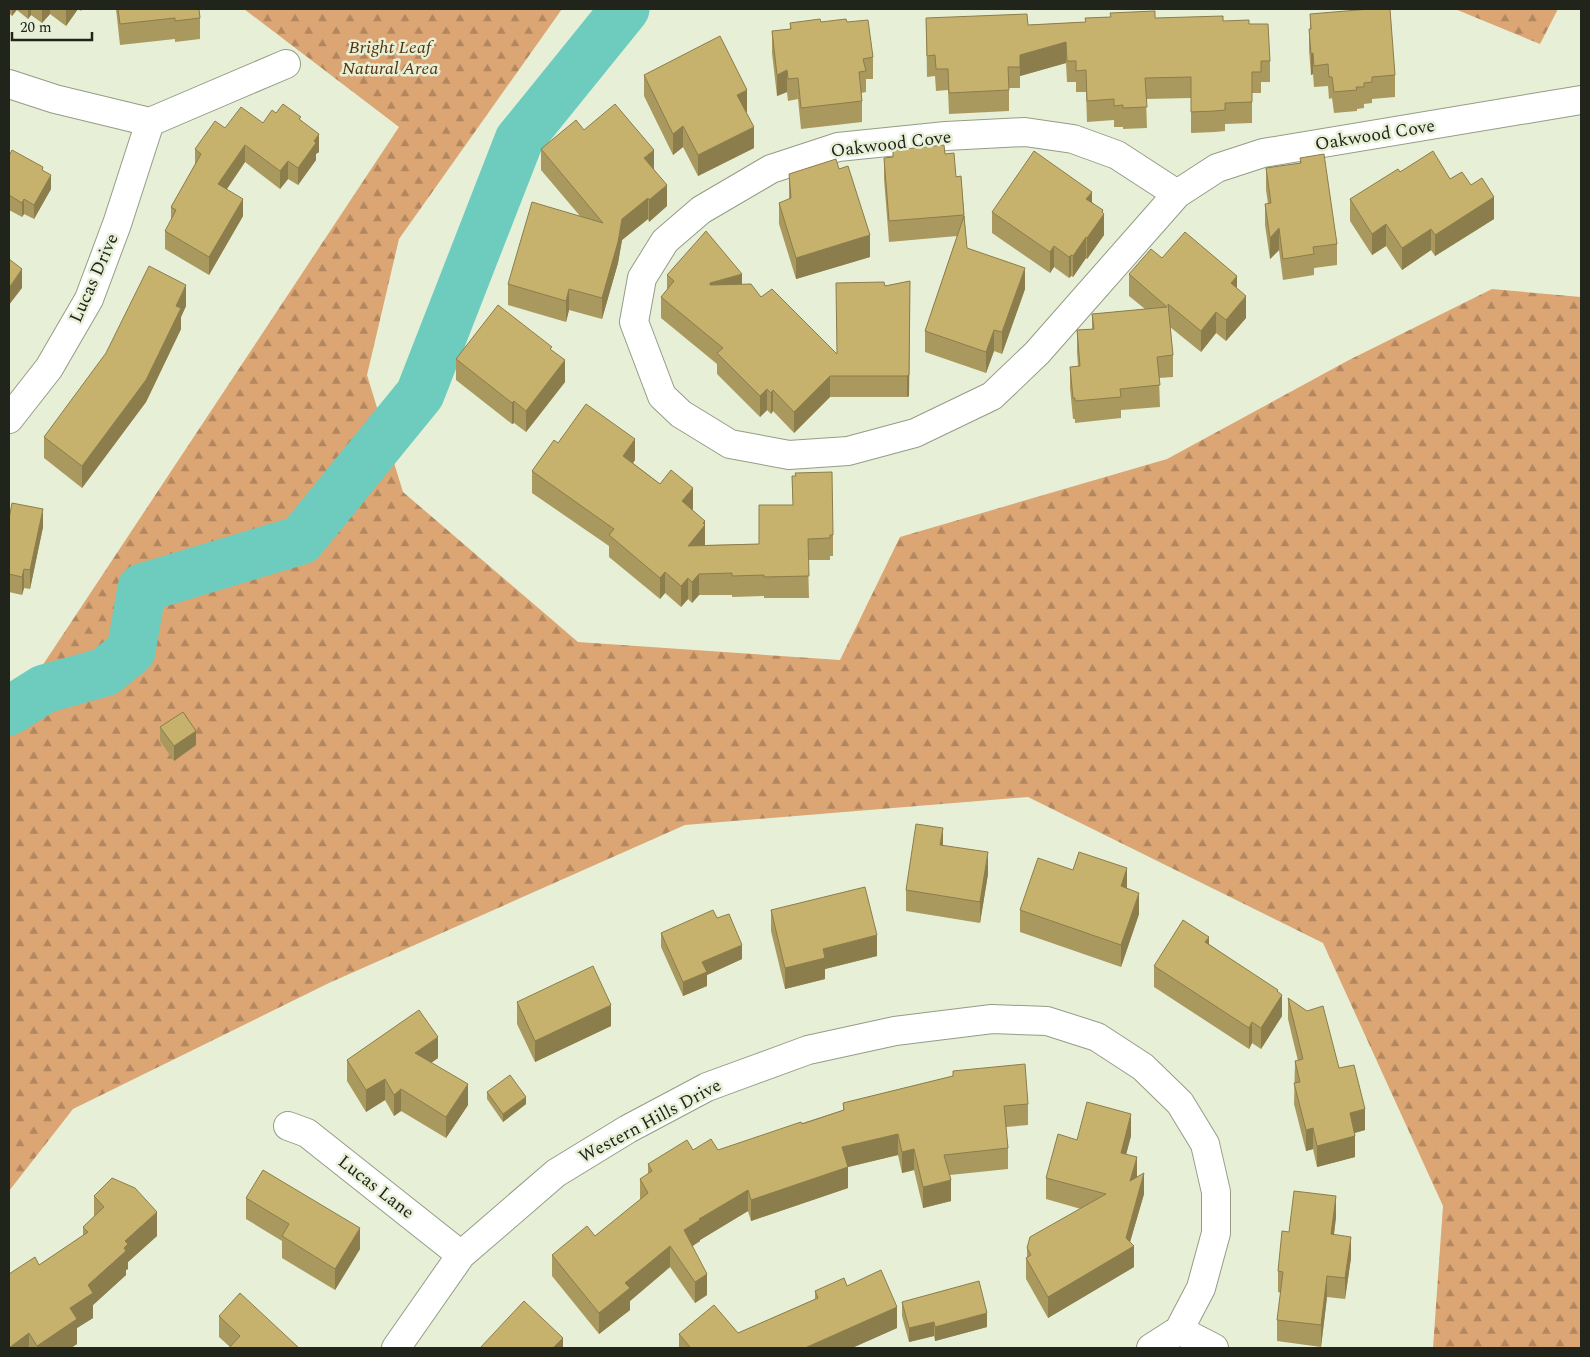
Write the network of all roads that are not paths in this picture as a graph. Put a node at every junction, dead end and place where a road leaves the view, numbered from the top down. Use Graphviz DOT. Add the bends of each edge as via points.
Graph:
graph roads {
  1 [pos="286,64"];
  2 [pos="9,84"];
  3 [pos="1581,100"];
  4 [pos="150,122"];
  5 [pos="1177,194"];
  6 [pos="9,419"];
  7 [pos="288,1126"];
  8 [pos="461,1255"];
  9 [pos="1179,1330"];
  10 [pos="396,1348"];
  11 [pos="1151,1348"];
  12 [pos="1214,1348"];
  1 -- 4 [label="street"];
  2 -- 4 [label="street" via="55,99"];
  3 -- 5 [label="street, Oakwood Cove" via="1263,153 1217,168"];
  4 -- 6 [label="street, Lucas Drive" via="89,299 49,368"];
  5 -- 5 [label="street, Oakwood Cove" via="1117,155 1073,139 1025,132 838,147 771,169 701,210 665,241 642,278 634,322 662,396 681,414 730,444 789,455 848,451 915,433 992,396 1037,353"];
  7 -- 8 [label="street, Lucas Lane" via="307,1133"];
  8 -- 9 [label="street, Western Hills Drive" via="556,1173 628,1129 707,1087 808,1050 896,1031 992,1019 1047,1021 1097,1037 1143,1067 1180,1103 1205,1144 1216,1192 1216,1233 1201,1288"];
  8 -- 10 [label="street, Western Hills Drive"];
  9 -- 11 [label="street"];
  9 -- 12 [label="street"];
}
